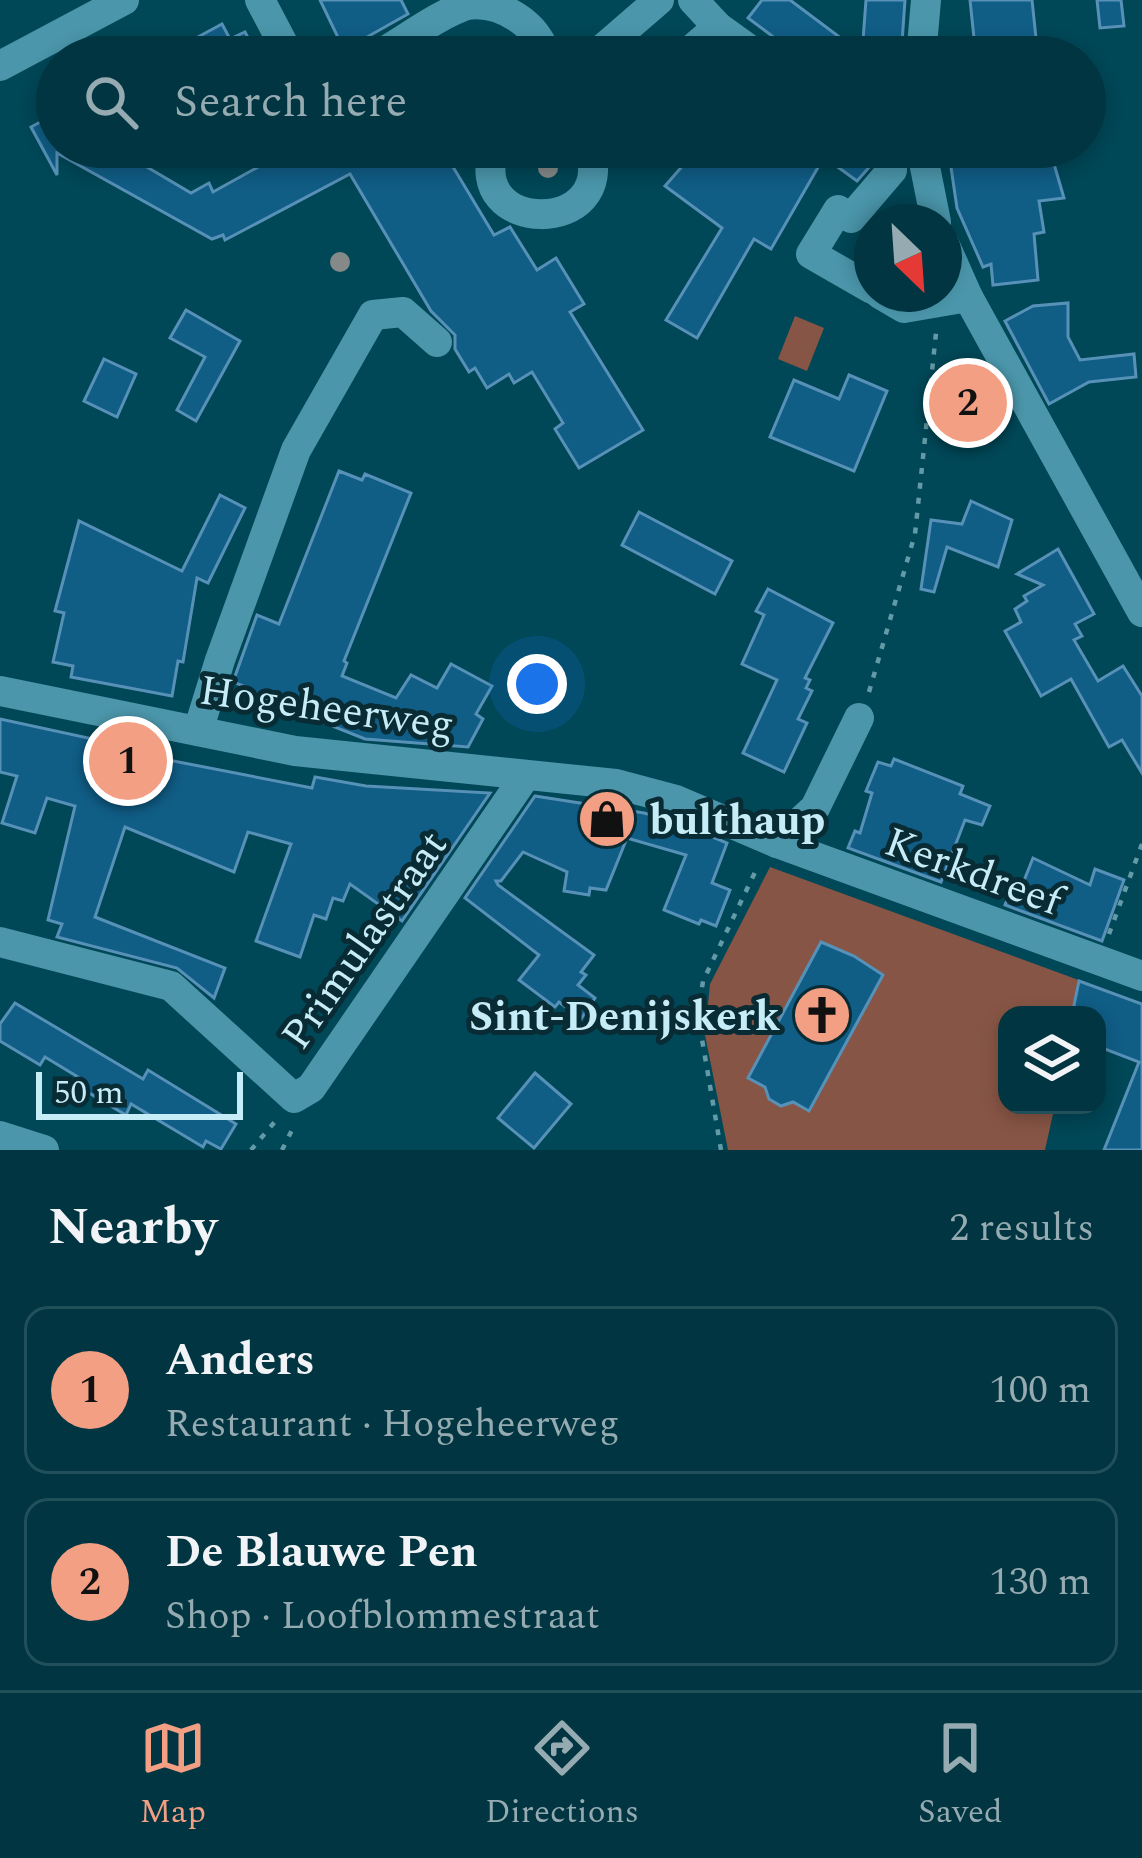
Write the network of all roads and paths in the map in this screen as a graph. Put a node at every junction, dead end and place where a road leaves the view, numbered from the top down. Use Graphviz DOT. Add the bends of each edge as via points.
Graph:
graph roads {
  1 [pos="124,0"];
  2 [pos="260,0"];
  3 [pos="659,0"];
  4 [pos="693,0"];
  5 [pos="926,0"];
  6 [pos="718,27"];
  7 [pos="56,36"];
  8 [pos="279,36"];
  9 [pos="412,36"];
  10 [pos="537,36"];
  11 [pos="617,36"];
  12 [pos="708,36"];
  13 [pos="731,36"];
  14 [pos="923,36"];
  15 [pos="36,47"];
  16 [pos="0,66"];
  17 [pos="491,168"];
  18 [pos="591,168"];
  19 [pos="892,168"];
  20 [pos="925,168"];
  21 [pos="863,204"];
  22 [pos="932,204"];
  23 [pos="854,214"];
  24 [pos="854,279"];
  25 [pos="962,282"];
  26 [pos="971,302"];
  27 [pos="962,303"];
  28 [pos="437,342"];
  29 [pos="1142,612"];
  30 [pos="0,691"];
  31 [pos="859,718"];
  32 [pos="198,731"];
  33 [pos="526,775"];
  34 [pos="777,843"];
  35 [pos="1142,844"];
  36 [pos="0,941"];
  37 [pos="1099,960"];
  38 [pos="1142,976"];
  39 [pos="294,1098"];
  40 [pos="251,1150"];
  41 [pos="721,1150"];
  1 -- 7 [label="street"];
  2 -- 8 [label="street"];
  3 -- 11 [label="street"];
  4 -- 6 [label="street"];
  5 -- 14 [label="street"];
  6 -- 12 [label="street"];
  6 -- 13 [label="street"];
  9 -- 10 [label="street" via="469,4 497,6"];
  15 -- 16 [label="street"];
  17 -- 18 [label="street" via="511,207 545,217 583,197"];
  19 -- 21 [label="street"];
  20 -- 22 [label="street"];
  23 -- 24 [label="street" via="838,210 811,254"];
  25 -- 26 [label="street"];
  26 -- 27 [label="street"];
  26 -- 29 [label="street"];
  26 -- 31 [label="path" via="938,326 915,534"];
  28 -- 32 [label="street" via="404,312 373,315 296,450"];
  30 -- 32 [label="street, Hogeheerweg"];
  31 -- 34 [label="street" via="815,808"];
  32 -- 33 [label="street, Hogeheerweg" via="295,751"];
  33 -- 34 [label="street, Hogeheerweg" via="656,794"];
  33 -- 39 [label="street, Primulastraat" via="311,1088"];
  34 -- 37 [label="street, Kerkdreef"];
  34 -- 41 [label="path" via="703,981 698,1016"];
  35 -- 37 [label="path"];
  36 -- 39 [label="street, Primulastraat" via="172,986"];
  37 -- 38 [label="street, Kerkdreef"];
  39 -- 40 [label="path"];
}
